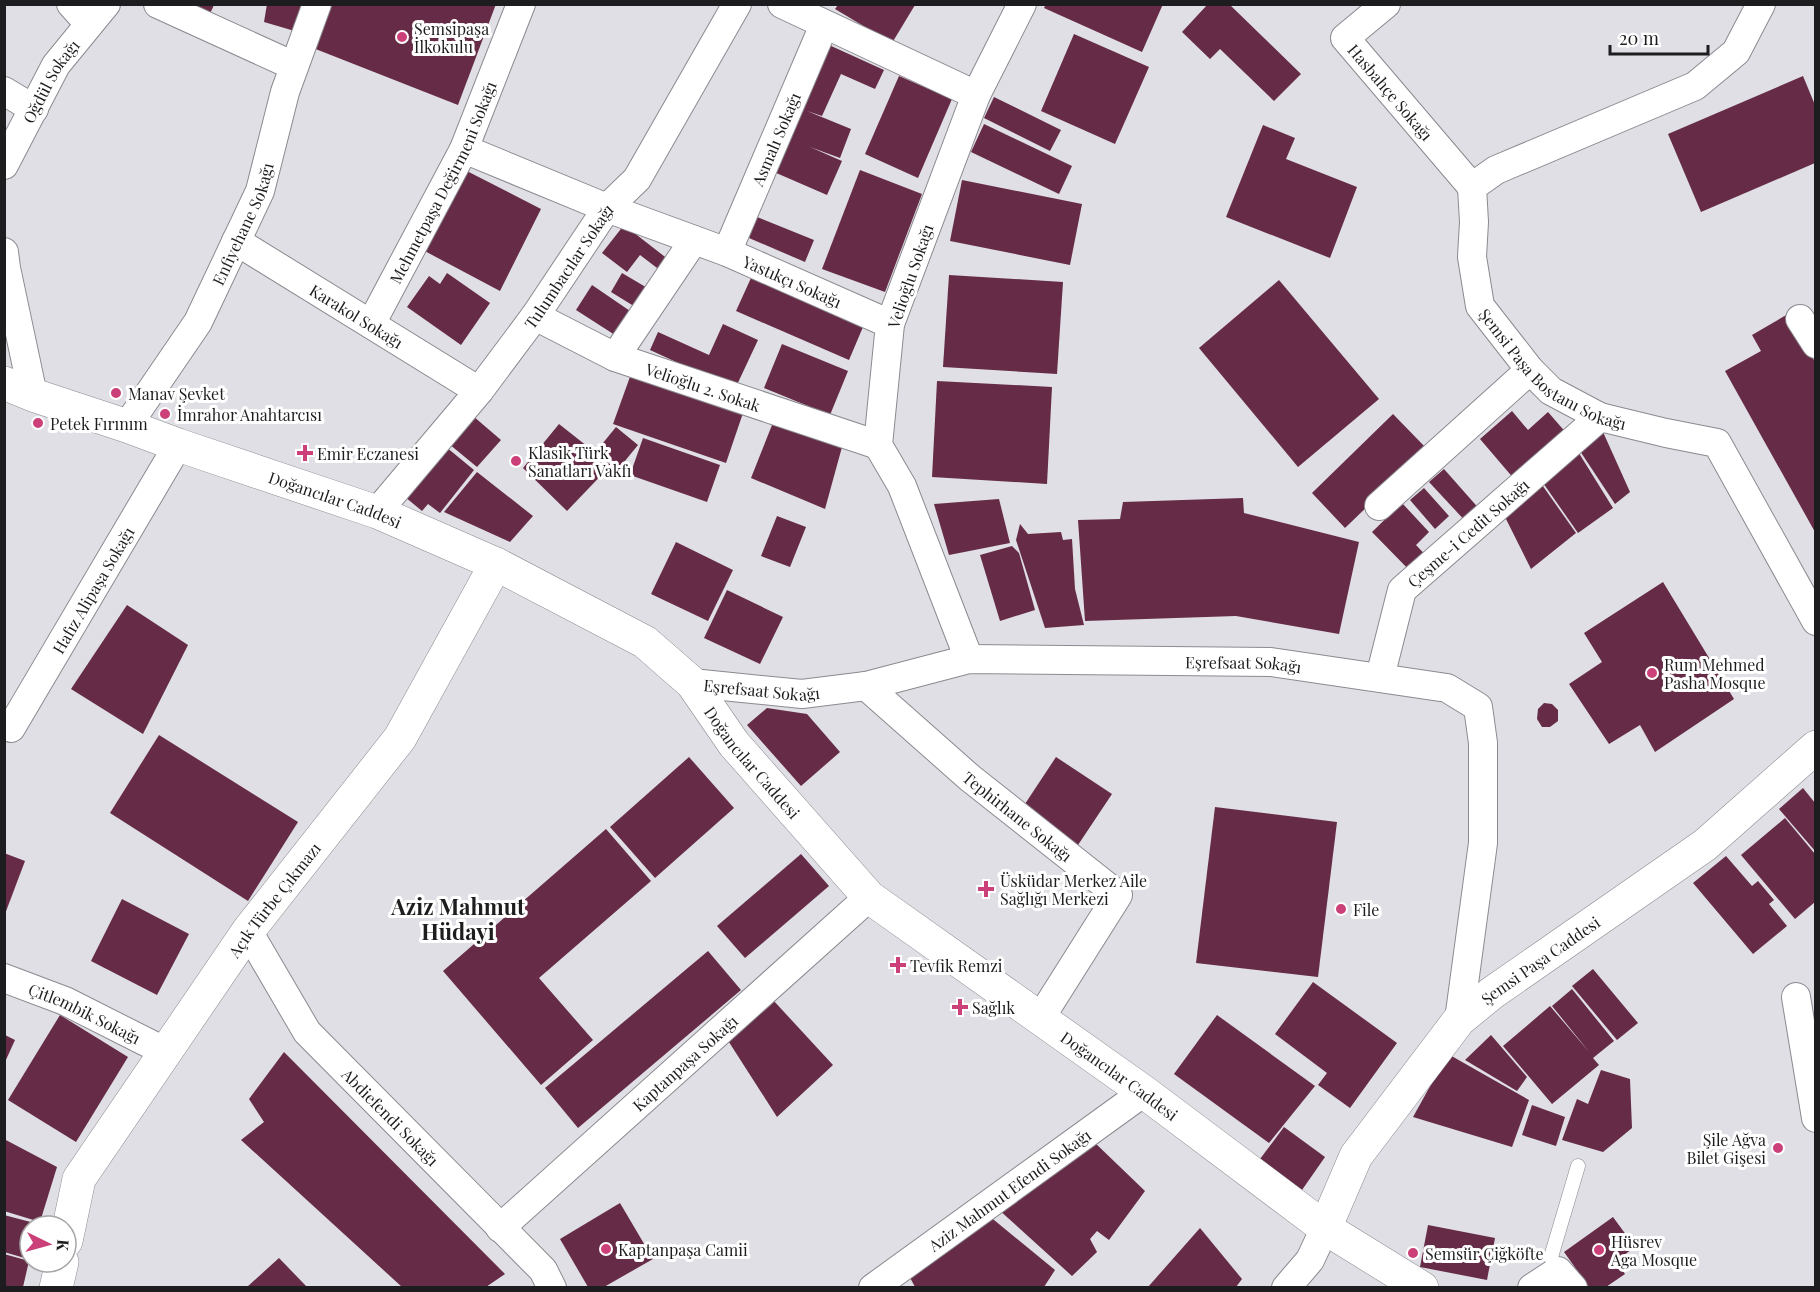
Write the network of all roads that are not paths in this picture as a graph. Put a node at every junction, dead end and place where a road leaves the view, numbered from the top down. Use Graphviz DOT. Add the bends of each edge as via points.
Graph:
graph roads {
  1 [pos="158,4"];
  2 [pos="317,4"];
  3 [pos="521,4"];
  4 [pos="737,4"];
  5 [pos="782,4"];
  6 [pos="1022,4"];
  7 [pos="1386,4"];
  8 [pos="1761,4"];
  9 [pos="89,11"];
  10 [pos="824,25"];
  11 [pos="294,66"];
  12 [pos="4,91"];
  13 [pos="976,95"];
  14 [pos="34,109"];
  15 [pos="464,149"];
  16 [pos="4,165"];
  17 [pos="1472,187"];
  18 [pos="607,208"];
  19 [pos="694,240"];
  20 [pos="236,241"];
  21 [pos="4,252"];
  22 [pos="727,252"];
  23 [pos="535,316"];
  24 [pos="1800,319"];
  25 [pos="371,324"];
  26 [pos="890,324"];
  27 [pos="1815,344"];
  28 [pos="615,357"];
  29 [pos="1530,370"];
  30 [pos="19,389"];
  31 [pos="479,391"];
  32 [pos="1600,417"];
  33 [pos="127,426"];
  34 [pos="178,445"];
  35 [pos="878,445"];
  36 [pos="1379,506"];
  37 [pos="377,512"];
  38 [pos="496,564"];
  39 [pos="1815,621"];
  40 [pos="969,659"];
  41 [pos="1380,677"];
  42 [pos="692,683"];
  43 [pos="866,686"];
  44 [pos="4,725"];
  45 [pos="1815,747"];
  46 [pos="869,897"];
  47 [pos="248,931"];
  48 [pos="4,978"];
  49 [pos="1796,997"];
  50 [pos="1041,1017"];
  51 [pos="1459,1020"];
  52 [pos="166,1052"];
  53 [pos="1144,1092"];
  54 [pos="1815,1118"];
  55 [pos="1578,1166"];
  56 [pos="72,1214"];
  57 [pos="500,1228"];
  58 [pos="1325,1228"];
  59 [pos="1566,1279"];
  60 [pos="552,1287"];
  61 [pos="873,1287"];
  62 [pos="1286,1287"];
  63 [pos="1422,1287"];
  64 [pos="1532,1287"];
  1 -- 11 [label="street"];
  2 -- 11 [label="street, Enfiyehane Sokağı"];
  3 -- 15 [label="street, Mehmetpaşa Değirmeni Sokağı"];
  4 -- 18 [label="street, Tulumbacılar Sokağı" via="637,179"];
  5 -- 10 [label="street"];
  6 -- 13 [label="street, Velioğlu Sokağı"];
  7 -- 17 [label="street, Hasbahçe Sokağı" via="1345,38"];
  8 -- 17 [label="street" via="1736,52 1695,86 1496,170"];
  9 -- 14 [label="street, Oğdül Sokağı"];
  10 -- 13 [label="street"];
  10 -- 22 [label="street, Asmalı Sokağı"];
  11 -- 20 [label="street, Enfiyehane Sokağı" via="260,192"];
  12 -- 14 [label="street"];
  13 -- 26 [label="street, Velioğlu Sokağı"];
  14 -- 16 [label="street, Oğdül Sokağı"];
  15 -- 18 [label="street, Yastıkçı Sokağı"];
  15 -- 25 [label="street, Mehmetpaşa Değirmeni Sokağı"];
  17 -- 29 [label="street, Şemsi Paşa Bostanı Sokağı" via="1472,257 1480,306"];
  18 -- 19 [label="street, Yastıkçı Sokağı"];
  18 -- 23 [label="street, Tulumbacılar Sokağı"];
  19 -- 22 [label="street, Yastıkçı Sokağı"];
  19 -- 28 [label="street"];
  20 -- 25 [label="street, Karakol Sokağı"];
  20 -- 33 [label="street, Enfiyehane Sokağı" via="198,322"];
  21 -- 30 [label="street"];
  22 -- 26 [label="street, Yastıkçı Sokağı"];
  23 -- 28 [label="street, Velioğlu 2. Sokak"];
  23 -- 31 [label="street, Tulumbacılar Sokağı"];
  24 -- 27 [label="street"];
  25 -- 31 [label="street, Karakol Sokağı"];
  26 -- 35 [label="street, Velioğlu Sokağı"];
  28 -- 35 [label="street, Velioğlu 2. Sokak"];
  29 -- 32 [label="street, Şemsi Paşa Bostanı Sokağı" via="1551,391"];
  29 -- 36 [label="street"];
  30 -- 33 [label="street, Doğancılar Caddesi"];
  31 -- 37 [label="street, Tulumbacılar Sokağı"];
  32 -- 39 [label="street, Şemsi Paşa Bostanı Sokağı" via="1717,443"];
  32 -- 41 [label="street, Çeşme-i Cedit Sokağı" via="1402,590"];
  33 -- 34 [label="street, Doğancılar Caddesi"];
  34 -- 37 [label="street, Doğancılar Caddesi"];
  34 -- 44 [label="street, Hafız Alipaşa Sokağı" via="11,728"];
  35 -- 40 [label="street" via="902,486"];
  37 -- 38 [label="street, Doğancılar Caddesi"];
  38 -- 42 [label="street, Doğancılar Caddesi" via="645,642"];
  38 -- 47 [label="street, Açık Türbe Çıkmazı" via="400,738"];
  40 -- 41 [label="street, Eşrefsaat Sokağı" via="1271,662"];
  40 -- 43 [label="street, Eşrefsaat Sokağı"];
  41 -- 51 [label="street, Eşrefsaat Sokağı" via="1447,688 1478,707 1484,743 1484,843"];
  42 -- 43 [label="street, Eşrefsaat Sokağı" via="802,694"];
  42 -- 46 [label="street, Doğancılar Caddesi" via="734,744"];
  43 -- 50 [label="street, Tephirhane Sokağı" via="970,778 1118,895"];
  45 -- 51 [label="street, Şemsi Paşa Caddesi" via="1705,845"];
  46 -- 50 [label="street, Doğancılar Caddesi"];
  46 -- 57 [label="street, Kaptanpaşa Sokağı"];
  47 -- 52 [label="street, Açık Türbe Çıkmazı"];
  47 -- 57 [label="street, Abdiefendi Sokağı" via="307,1032"];
  48 -- 52 [label="street, Çitlembik Sokağı" via="65,1001"];
  49 -- 54 [label="street"];
  50 -- 53 [label="street, Doğancılar Caddesi"];
  51 -- 58 [label="street, Şemsi Paşa Caddesi" via="1356,1156"];
  52 -- 56 [label="street, Açık Türbe Çıkmazı" via="79,1179"];
  53 -- 58 [label="street, Doğancılar Caddesi"];
  53 -- 61 [label="street, Aziz Mahmut Efendi Sokağı"];
  55 -- 59 [label="lane" via="1551,1257"];
  57 -- 60 [label="street, Abdiefendi Sokağı" via="543,1270"];
  58 -- 62 [label="street" via="1310,1260"];
  58 -- 63 [label="street, Doğancılar Caddesi"];
  59 -- 64 [label="street"];
}
